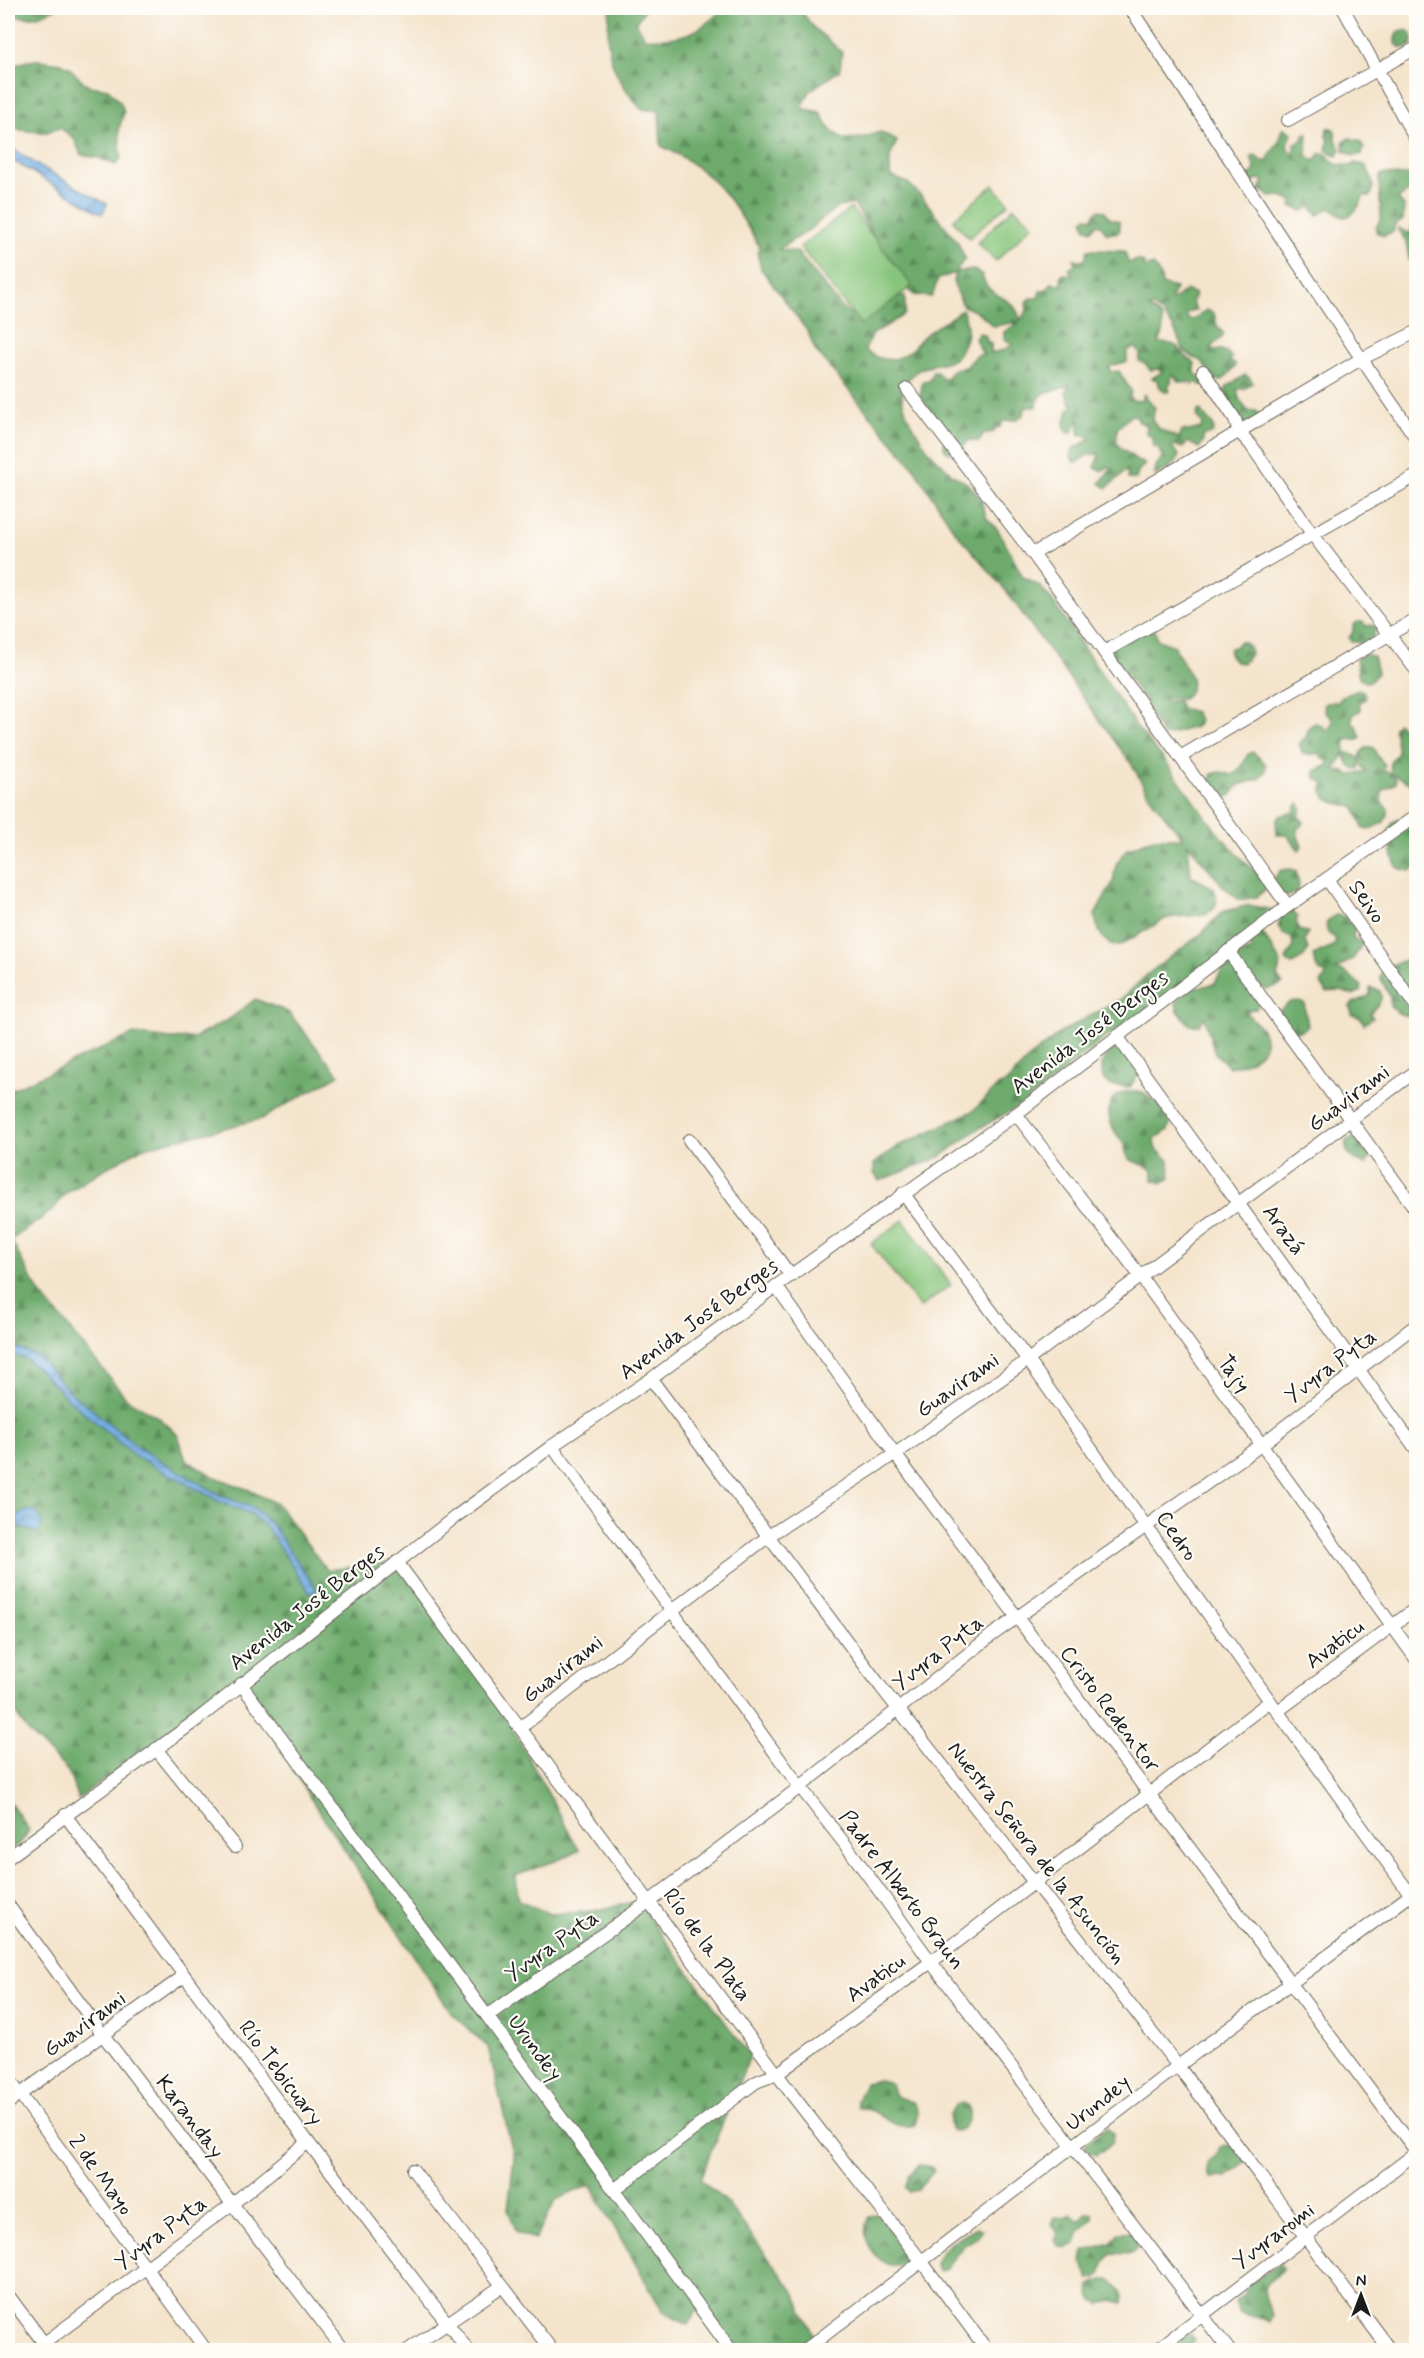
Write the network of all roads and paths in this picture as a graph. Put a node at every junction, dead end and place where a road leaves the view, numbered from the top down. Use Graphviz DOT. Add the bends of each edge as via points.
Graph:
graph roads {
  1 [pos="1130,8"];
  2 [pos="1343,8"];
  3 [pos="1416,48"];
  4 [pos="1378,70"];
  5 [pos="1288,120"];
  6 [pos="1416,140"];
  7 [pos="1416,332"];
  8 [pos="1361,359"];
  9 [pos="1203,372"];
  10 [pos="907,389"];
  11 [pos="1239,432"];
  12 [pos="1416,438"];
  13 [pos="1416,476"];
  14 [pos="1314,535"];
  15 [pos="1033,554"];
  16 [pos="1416,619"];
  17 [pos="1389,634"];
  18 [pos="1104,652"];
  19 [pos="1416,670"];
  20 [pos="1180,757"];
  21 [pos="1416,816"];
  22 [pos="1327,879"];
  23 [pos="1288,906"];
  24 [pos="1228,951"];
  25 [pos="1416,1007"];
  26 [pos="1117,1036"];
  27 [pos="1416,1071"];
  28 [pos="1016,1113"];
  29 [pos="1352,1121"];
  30 [pos="689,1140"];
  31 [pos="903,1193"];
  32 [pos="1240,1204"];
  33 [pos="1416,1210"];
  34 [pos="791,1276"];
  35 [pos="1141,1276"];
  36 [pos="776,1286"];
  37 [pos="1416,1325"];
  38 [pos="1028,1360"];
  39 [pos="1359,1368"];
  40 [pos="651,1379"];
  41 [pos="1261,1445"];
  42 [pos="552,1446"];
  43 [pos="1416,1449"];
  44 [pos="895,1454"];
  45 [pos="1147,1527"];
  46 [pos="770,1535"];
  47 [pos="397,1562"];
  48 [pos="1416,1608"];
  49 [pos="671,1610"];
  50 [pos="1017,1618"];
  51 [pos="1392,1626"];
  52 [pos="1416,1659"];
  53 [pos="241,1684"];
  54 [pos="1270,1701"];
  55 [pos="900,1707"];
  56 [pos="1278,1711"];
  57 [pos="519,1728"];
  58 [pos="156,1749"];
  59 [pos="800,1787"];
  60 [pos="1149,1794"];
  61 [pos="65,1815"];
  62 [pos="235,1847"];
  63 [pos="8,1858"];
  64 [pos="1034,1882"];
  65 [pos="1415,1896"];
  66 [pos="650,1901"];
  67 [pos="8,1905"];
  68 [pos="931,1962"];
  69 [pos="184,1976"];
  70 [pos="1292,1982"];
  71 [pos="487,2016"];
  72 [pos="103,2036"];
  73 [pos="1178,2066"];
  74 [pos="777,2074"];
  75 [pos="8,2078"];
  76 [pos="19,2095"];
  77 [pos="8,2103"];
  78 [pos="308,2142"];
  79 [pos="1075,2146"];
  80 [pos="1416,2152"];
  81 [pos="414,2170"];
  82 [pos="614,2190"];
  83 [pos="232,2204"];
  84 [pos="1304,2237"];
  85 [pos="922,2262"];
  86 [pos="145,2270"];
  87 [pos="502,2286"];
  88 [pos="8,2295"];
  89 [pos="1202,2316"];
  90 [pos="447,2323"];
  91 [pos="43,2349"];
  92 [pos="206,2350"];
  93 [pos="344,2350"];
  94 [pos="408,2350"];
  95 [pos="468,2350"];
  96 [pos="552,2350"];
  97 [pos="731,2350"];
  98 [pos="805,2350"];
  99 [pos="987,2350"];
  100 [pos="1156,2350"];
  101 [pos="1229,2350"];
  102 [pos="1390,2350"];
  1 -- 8 [label="street"];
  2 -- 4 [label="street"];
  3 -- 4 [label="street"];
  4 -- 5 [label="street"];
  4 -- 6 [label="street"];
  7 -- 8 [label="street"];
  8 -- 11 [label="street"];
  8 -- 12 [label="street"];
  9 -- 11 [label="street" via="1235,419"];
  10 -- 15 [label="street"];
  11 -- 14 [label="street"];
  11 -- 15 [label="street"];
  13 -- 14 [label="street"];
  14 -- 17 [label="street"];
  14 -- 18 [label="street"];
  15 -- 18 [label="street"];
  16 -- 17 [label="street"];
  17 -- 19 [label="street"];
  17 -- 20 [label="street"];
  18 -- 20 [label="street"];
  20 -- 23 [label="street"];
  21 -- 22 [label="street, Avenida José Berges"];
  22 -- 23 [label="street, Avenida José Berges"];
  22 -- 25 [label="street, Seivo"];
  23 -- 24 [label="street, Avenida José Berges"];
  24 -- 26 [label="street, Avenida José Berges"];
  24 -- 29 [label="street"];
  26 -- 28 [label="street, Avenida José Berges"];
  26 -- 32 [label="street, Arazá"];
  27 -- 29 [label="street, Guavirami"];
  28 -- 31 [label="street, Avenida José Berges"];
  28 -- 35 [label="street, Tajy"];
  29 -- 32 [label="street, Guavirami"];
  29 -- 33 [label="street"];
  30 -- 34 [label="street"];
  31 -- 34 [label="street, Avenida José Berges"];
  31 -- 38 [label="street, Cedro"];
  32 -- 35 [label="street, Guavirami"];
  32 -- 39 [label="street, Arazá"];
  34 -- 36 [label="street, Avenida José Berges"];
  35 -- 38 [label="street, Guavirami"];
  35 -- 41 [label="street, Tajy"];
  36 -- 40 [label="street, Avenida José Berges"];
  36 -- 44 [label="street, Cristo Redentor"];
  37 -- 39 [label="street, Yvyra Pyta"];
  38 -- 44 [label="street, Guavirami"];
  38 -- 45 [label="street, Cedro"];
  39 -- 41 [label="street, Yvyra Pyta"];
  39 -- 43 [label="street, Arazá"];
  40 -- 42 [label="street, Avenida José Berges"];
  40 -- 46 [label="street, Nuestra Señora de la Asunción"];
  41 -- 45 [label="street, Yvyra Pyta"];
  41 -- 51 [label="street, Tajy"];
  42 -- 47 [label="street, Avenida José Berges"];
  42 -- 49 [label="street, Padre Alberto Braun"];
  44 -- 46 [label="street, Guavirami"];
  44 -- 50 [label="street, Cristo Redentor"];
  45 -- 50 [label="street, Yvyra Pyta"];
  45 -- 54 [label="street, Cedro"];
  46 -- 49 [label="street, Guavirami"];
  46 -- 55 [label="street, Nuestra Señora de la Asunción" via="881,1687"];
  47 -- 53 [label="street, Avenida José Berges"];
  47 -- 57 [label="street, Río de la Plata"];
  48 -- 51 [label="street, Avaticu"];
  49 -- 57 [label="street, Guavirami"];
  49 -- 59 [label="street, Padre Alberto Braun"];
  50 -- 55 [label="street, Yvyra Pyta"];
  50 -- 60 [label="street, Cristo Redentor"];
  51 -- 52 [label="street, Tajy"];
  51 -- 56 [label="street, Avaticu"];
  53 -- 58 [label="street, Avenida José Berges"];
  53 -- 71 [label="street, Urundey"];
  54 -- 56 [label="street, Cedro"];
  54 -- 60 [label="street, Avaticu"];
  55 -- 59 [label="street, Yvyra Pyta"];
  55 -- 64 [label="street, Nuestra Señora de la Asunción"];
  56 -- 65 [label="street, Cedro"];
  57 -- 66 [label="street, Río de la Plata"];
  58 -- 61 [label="street, Avenida José Berges"];
  58 -- 62 [label="street"];
  59 -- 66 [label="street, Yvyra Pyta"];
  59 -- 68 [label="street, Padre Alberto Braun"];
  60 -- 64 [label="street, Avaticu"];
  60 -- 70 [label="street, Cristo Redentor"];
  61 -- 63 [label="street, Avenida José Berges"];
  61 -- 69 [label="street, Río Tebicuary"];
  64 -- 68 [label="street, Avaticu"];
  64 -- 73 [label="street, Nuestra Señora de la Asunción"];
  65 -- 70 [label="street, Urundey"];
  66 -- 71 [label="street, Yvyra Pyta"];
  66 -- 74 [label="street, Río de la Plata"];
  67 -- 72 [label="street, Karanday"];
  68 -- 74 [label="street, Avaticu"];
  68 -- 79 [label="street, Padre Alberto Braun"];
  69 -- 72 [label="street, Guavirami"];
  69 -- 78 [label="street, Río Tebicuary"];
  70 -- 73 [label="street, Urundey"];
  70 -- 80 [label="street, Cristo Redentor"];
  71 -- 82 [label="street, Urundey"];
  72 -- 76 [label="street, Guavirami"];
  72 -- 83 [label="street, Karanday"];
  73 -- 79 [label="street, Urundey"];
  73 -- 84 [label="street, Nuestra Señora de la Asunción"];
  74 -- 82 [label="street, Avaticu" via="756,2082"];
  74 -- 85 [label="street, Río de la Plata"];
  75 -- 76 [label="street, 2 de Mayo"];
  76 -- 77 [label="street, Guavirami"];
  76 -- 86 [label="street, 2 de Mayo"];
  78 -- 83 [label="street, Yvyra Pyta"];
  78 -- 90 [label="street, Río Tebicuary"];
  79 -- 85 [label="street, Urundey"];
  79 -- 89 [label="street, Padre Alberto Braun"];
  80 -- 84 [label="street, Yvyraromi"];
  81 -- 87 [label="street"];
  82 -- 97 [label="street, Urundey"];
  83 -- 86 [label="street, Yvyra Pyta"];
  83 -- 93 [label="street, Karanday"];
  84 -- 89 [label="street, Yvyraromi"];
  84 -- 102 [label="street, Nuestra Señora de la Asunción"];
  85 -- 98 [label="street, Urundey"];
  85 -- 99 [label="street, Río de la Plata"];
  86 -- 91 [label="street, Yvyra Pyta"];
  86 -- 92 [label="street, 2 de Mayo"];
  87 -- 90 [label="street"];
  87 -- 96 [label="street"];
  88 -- 91 [label="street"];
  89 -- 100 [label="street, Yvyraromi"];
  89 -- 101 [label="street, Padre Alberto Braun"];
  90 -- 94 [label="street"];
  90 -- 95 [label="street, Río Tebicuary"];
}
